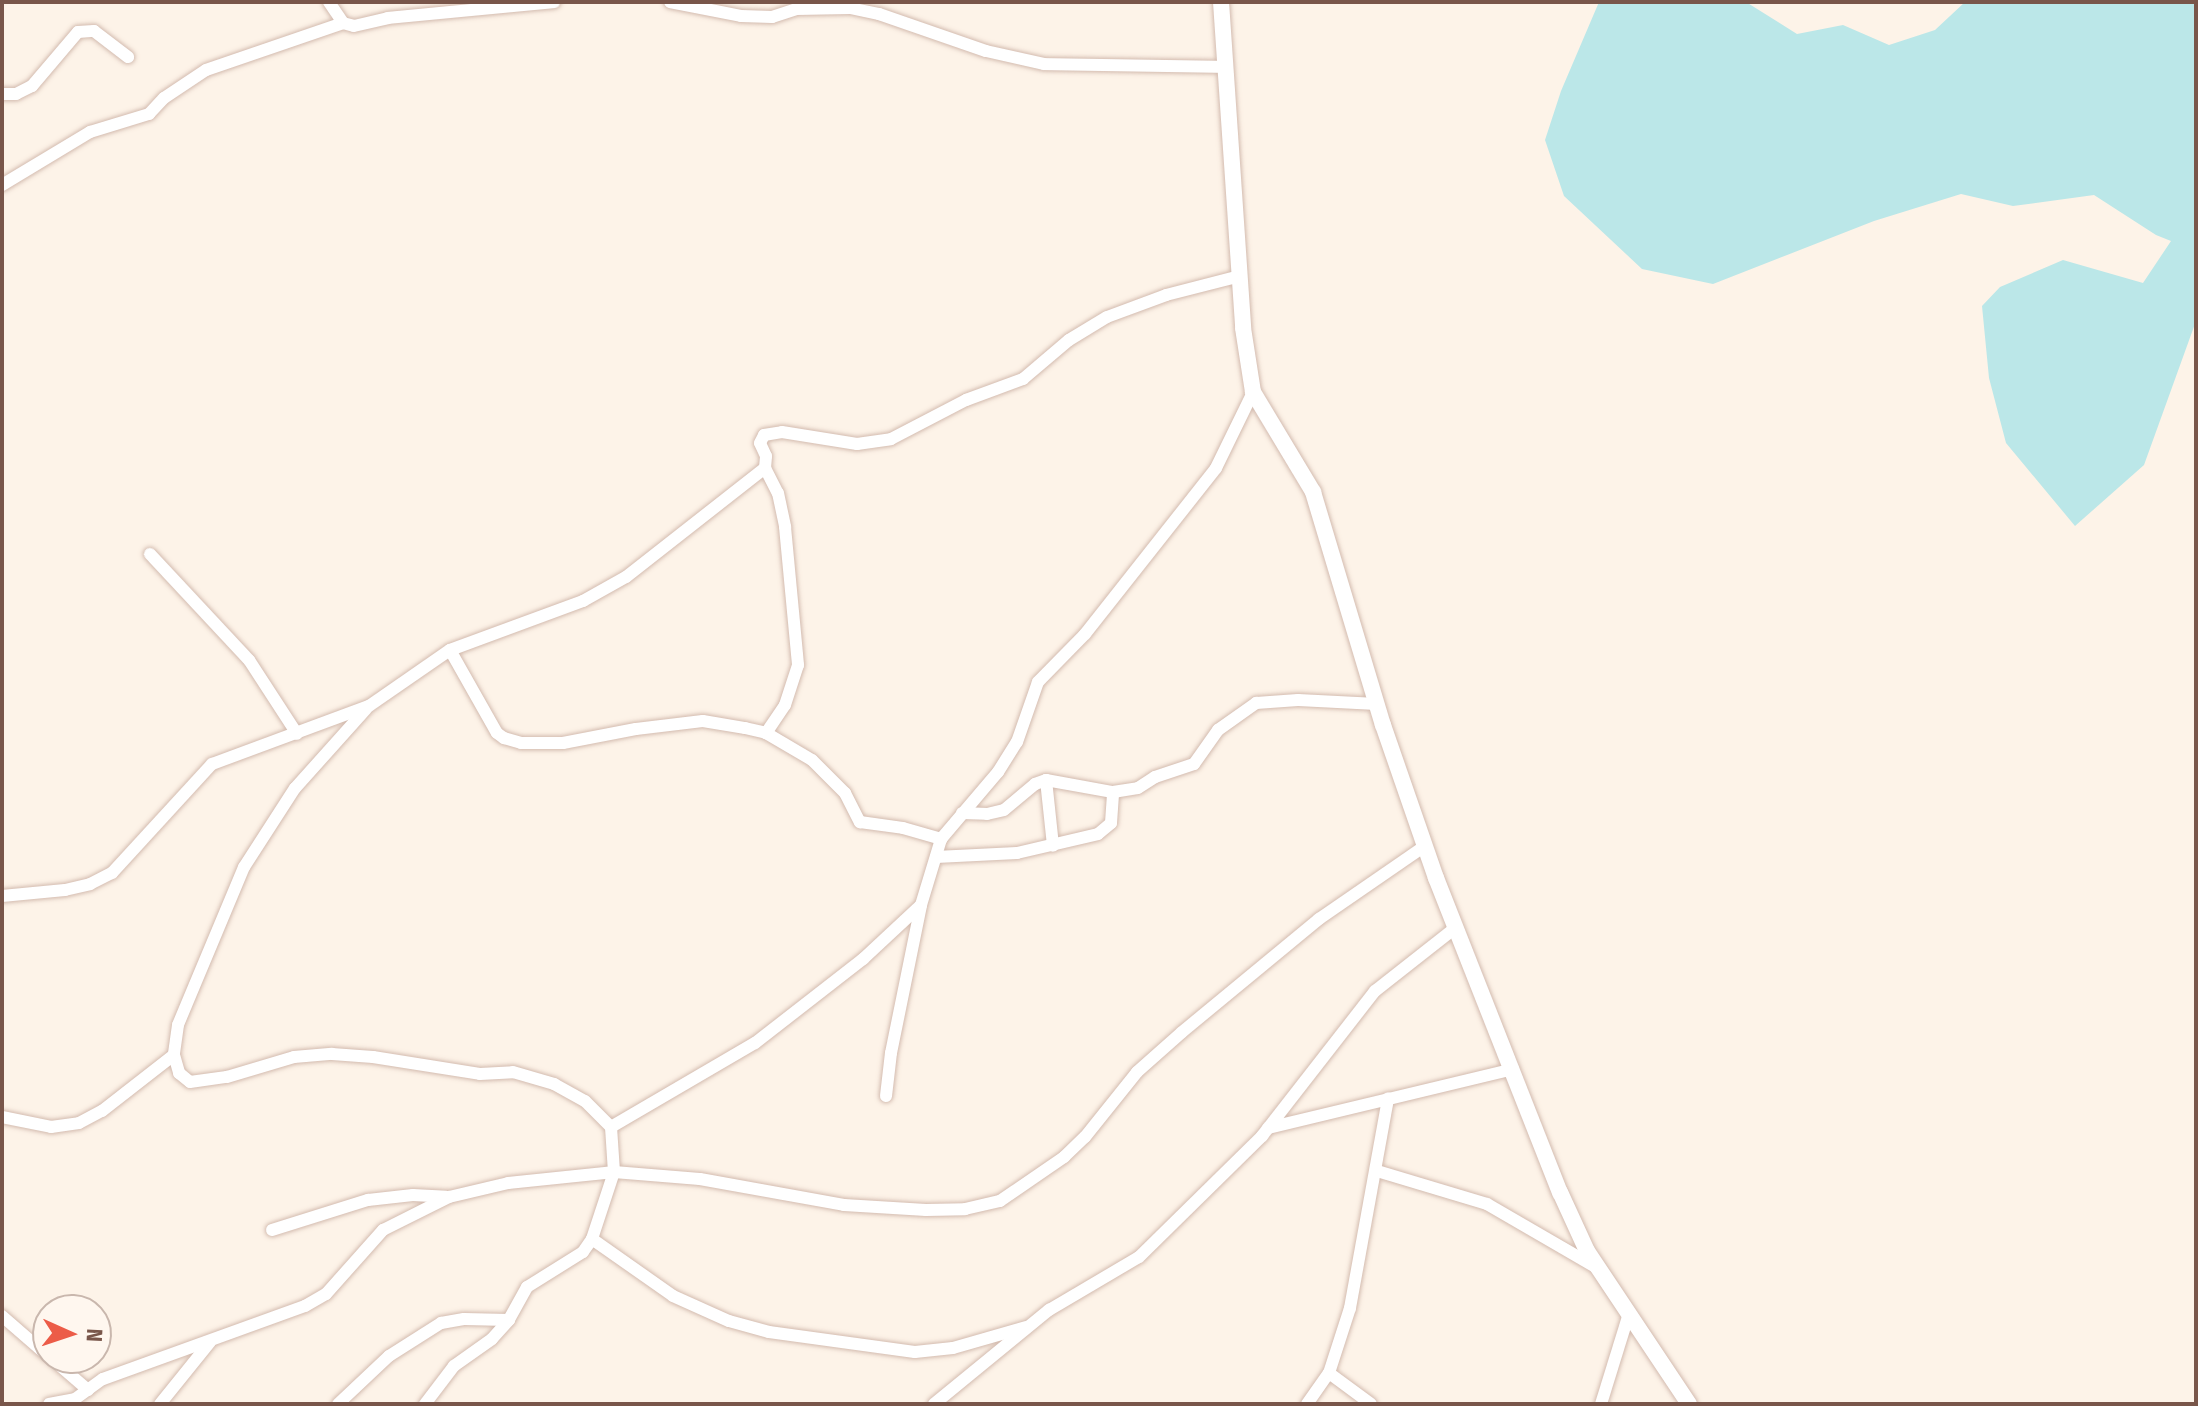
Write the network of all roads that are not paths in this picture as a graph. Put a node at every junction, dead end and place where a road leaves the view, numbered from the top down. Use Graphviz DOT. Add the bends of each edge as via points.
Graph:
graph roads {
  1 [pos="329,2"];
  2 [pos="554,2"];
  3 [pos="670,2"];
  4 [pos="1221,2"];
  5 [pos="343,23"];
  6 [pos="128,57"];
  7 [pos="1225,67"];
  8 [pos="2,94"];
  9 [pos="2,185"];
  10 [pos="1240,276"];
  11 [pos="1253,392"];
  12 [pos="765,468"];
  13 [pos="150,554"];
  14 [pos="450,650"];
  15 [pos="1377,704"];
  16 [pos="369,706"];
  17 [pos="766,733"];
  18 [pos="297,734"];
  19 [pos="1046,780"];
  20 [pos="1113,792"];
  21 [pos="962,813"];
  22 [pos="941,839"];
  23 [pos="1053,846"];
  24 [pos="1425,846"];
  25 [pos="936,857"];
  26 [pos="2,896"];
  27 [pos="921,905"];
  28 [pos="1455,928"];
  29 [pos="174,1055"];
  30 [pos="1513,1069"];
  31 [pos="886,1096"];
  32 [pos="1388,1098"];
  33 [pos="2,1117"];
  34 [pos="611,1127"];
  35 [pos="1268,1128"];
  36 [pos="1377,1171"];
  37 [pos="614,1172"];
  38 [pos="449,1197"];
  39 [pos="272,1230"];
  40 [pos="592,1239"];
  41 [pos="1599,1269"];
  42 [pos="2,1316"];
  43 [pos="1628,1317"];
  44 [pos="509,1320"];
  45 [pos="1029,1326"];
  46 [pos="212,1339"];
  47 [pos="32,1342"];
  48 [pos="1329,1373"];
  49 [pos="69,1374"];
  50 [pos="88,1390"];
  51 [pos="49,1404"];
  52 [pos="160,1404"];
  53 [pos="338,1404"];
  54 [pos="425,1404"];
  55 [pos="934,1404"];
  56 [pos="1307,1404"];
  57 [pos="1371,1404"];
  58 [pos="1601,1404"];
  59 [pos="1689,1404"];
  1 -- 5 [label="street"];
  2 -- 5 [label="street" via="354,26"];
  3 -- 7 [label="street" via="741,16 850,8 1044,64"];
  4 -- 7 [label="street"];
  5 -- 9 [label="street" via="206,70 149,114 90,132"];
  6 -- 8 [label="street" via="94,31 78,32 32,86"];
  7 -- 10 [label="street"];
  10 -- 11 [label="street"];
  10 -- 12 [label="street" via="1107,317 1069,340 1023,379 966,400 900,435 857,444 782,432 764,435 760,443"];
  11 -- 15 [label="street" via="1313,492"];
  11 -- 21 [label="street" via="1216,468 1085,634 1038,682 1013,749"];
  12 -- 14 [label="street" via="626,577 583,601"];
  12 -- 17 [label="street" via="778,493 785,527 798,665 785,705"];
  13 -- 18 [label="street" via="249,660"];
  14 -- 16 [label="street"];
  14 -- 17 [label="street" via="497,733 521,743 563,743 703,721"];
  15 -- 20 [label="street" via="1256,703 1218,730 1194,764 1129,792"];
  15 -- 24 [label="street"];
  16 -- 18 [label="street"];
  16 -- 29 [label="street" via="295,788 244,867 178,1025"];
  17 -- 22 [label="street" via="832,778 860,822"];
  18 -- 26 [label="street" via="212,764 112,873 65,890"];
  19 -- 20 [label="street"];
  19 -- 21 [label="street" via="1004,810"];
  19 -- 23 [label="street"];
  20 -- 23 [label="street" via="1106,830"];
  21 -- 22 [label="street"];
  22 -- 25 [label="street"];
  23 -- 25 [label="street"];
  24 -- 28 [label="street"];
  24 -- 37 [label="street" via="1319,919 1182,1032 1129,1081 1064,1157 1000,1201 965,1209 844,1205 700,1179"];
  25 -- 27 [label="street"];
  27 -- 31 [label="street"];
  27 -- 34 [label="street" via="851,969 755,1043"];
  28 -- 30 [label="street"];
  28 -- 35 [label="street" via="1375,991"];
  29 -- 33 [label="street" via="79,1123 51,1127"];
  29 -- 34 [label="street" via="179,1073 190,1082 294,1057 332,1054 480,1074 513,1072 554,1084 585,1101"];
  30 -- 32 [label="street"];
  30 -- 41 [label="street" via="1560,1192"];
  32 -- 35 [label="street"];
  32 -- 36 [label="street"];
  34 -- 37 [label="street"];
  35 -- 45 [label="street" via="1139,1257"];
  36 -- 41 [label="street" via="1487,1204"];
  36 -- 48 [label="street" via="1350,1308"];
  37 -- 38 [label="street" via="508,1183"];
  37 -- 40 [label="street"];
  38 -- 39 [label="street" via="368,1200"];
  38 -- 46 [label="street" via="383,1230 326,1294"];
  40 -- 44 [label="street" via="583,1252 527,1287"];
  40 -- 45 [label="street" via="673,1296 769,1332 915,1352 953,1348"];
  41 -- 43 [label="street"];
  42 -- 47 [label="street"];
  43 -- 58 [label="street"];
  43 -- 59 [label="street"];
  44 -- 53 [label="street" via="441,1323 389,1356"];
  44 -- 54 [label="street" via="454,1366"];
  45 -- 55 [label="street"];
  46 -- 50 [label="street" via="103,1379"];
  46 -- 52 [label="street"];
  48 -- 56 [label="street"];
  48 -- 57 [label="street"];
  49 -- 50 [label="street"];
  50 -- 51 [label="street" via="75,1399"];
}
